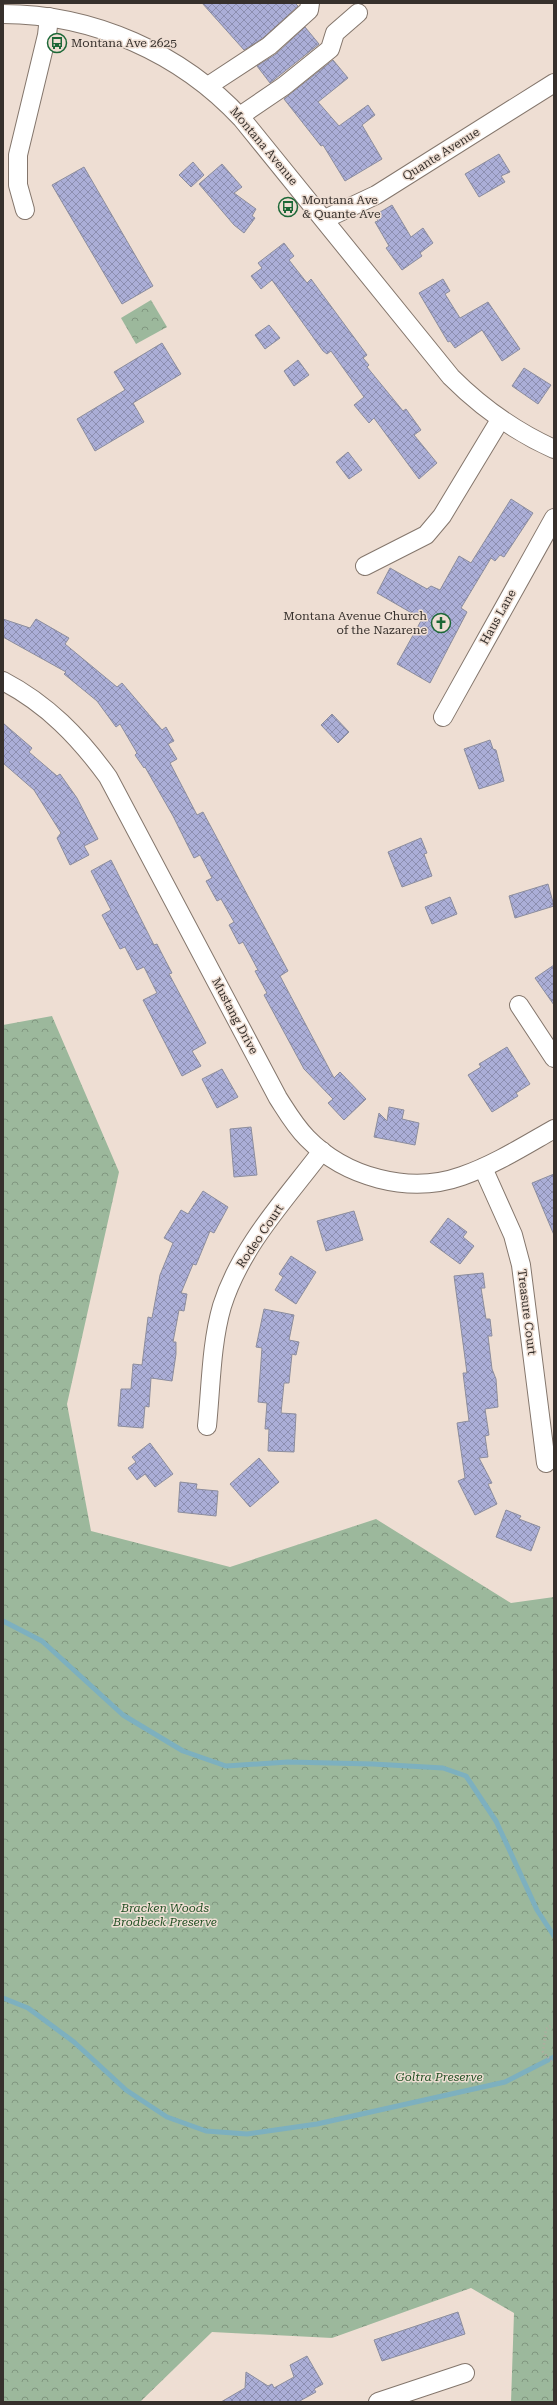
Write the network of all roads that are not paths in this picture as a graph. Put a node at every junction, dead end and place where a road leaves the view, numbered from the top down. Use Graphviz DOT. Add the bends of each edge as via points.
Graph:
graph roads {
  1 [pos="310,3"];
  2 [pos="358,13"];
  3 [pos="3,14"];
  4 [pos="49,17"];
  5 [pos="554,83"];
  6 [pos="208,86"];
  7 [pos="240,116"];
  8 [pos="25,210"];
  9 [pos="325,219"];
  10 [pos="500,420"];
  11 [pos="554,449"];
  12 [pos="554,518"];
  13 [pos="365,566"];
  14 [pos="3,681"];
  15 [pos="443,717"];
  16 [pos="519,1005"];
  17 [pos="554,1058"];
  18 [pos="554,1129"];
  19 [pos="322,1152"];
  20 [pos="483,1168"];
  21 [pos="207,1426"];
  22 [pos="546,1463"];
  23 [pos="465,2373"];
  24 [pos="378,2402"];
  1 -- 6 [label="street" via="309,10 269,46"];
  2 -- 7 [label="street" via="335,33 330,49 284,86"];
  3 -- 4 [label="street, Montana Avenue"];
  4 -- 6 [label="street, Montana Avenue" via="93,27 128,39 164,57"];
  4 -- 8 [label="street" via="47,36 18,155 18,185"];
  5 -- 9 [label="street, Quante Avenue" via="376,195"];
  6 -- 7 [label="street, Montana Avenue"];
  7 -- 9 [label="street, Montana Avenue"];
  9 -- 10 [label="street, Montana Avenue" via="451,377"];
  10 -- 11 [label="street, Montana Avenue"];
  10 -- 13 [label="street" via="442,516 426,535"];
  12 -- 15 [label="street, Haus Lane"];
  14 -- 19 [label="street, Mustang Drive" via="46,708 69,728 108,777 278,1098 293,1122"];
  16 -- 17 [label="street"];
  18 -- 20 [label="street, Mustang Drive"];
  19 -- 20 [label="street, Mustang Drive" via="365,1175 389,1181 413,1183 454,1178"];
  19 -- 21 [label="street, Rodeo Court" via="257,1236 230,1284 217,1331"];
  20 -- 22 [label="street, Treasure Court" via="513,1235 521,1265"];
  23 -- 24 [label="street"];
}
